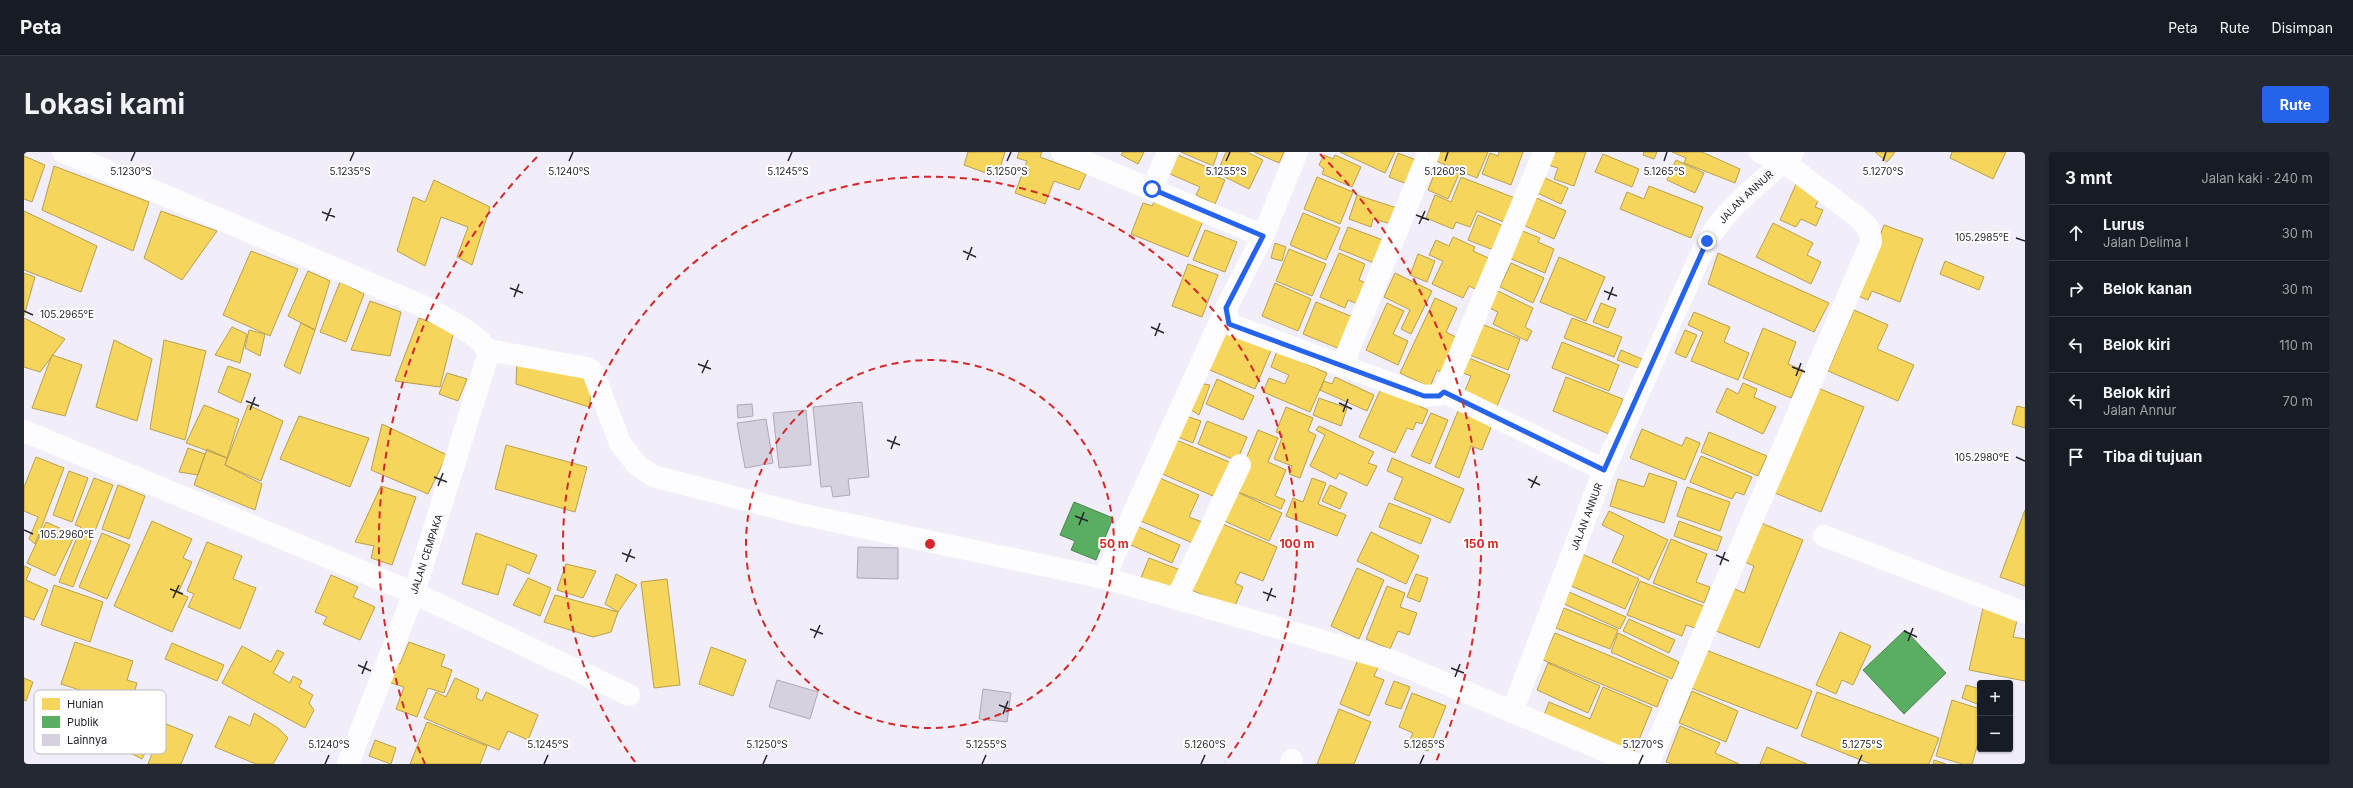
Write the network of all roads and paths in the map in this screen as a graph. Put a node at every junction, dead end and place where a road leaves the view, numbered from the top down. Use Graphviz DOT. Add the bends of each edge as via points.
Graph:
graph roads {
  1 [pos="63,152"];
  2 [pos="1062,152"];
  3 [pos="1168,152"];
  4 [pos="1297,152"];
  5 [pos="1428,152"];
  6 [pos="1544,152"];
  7 [pos="1760,152"];
  8 [pos="1789,157"];
  9 [pos="1152,189"];
  10 [pos="1263,236"];
  11 [pos="1226,308"];
  12 [pos="484,346"];
  13 [pos="1342,366"];
  14 [pos="1444,392"];
  15 [pos="24,431"];
  16 [pos="1240,466"];
  17 [pos="1604,470"];
  18 [pos="1824,536"];
  19 [pos="1104,578"];
  20 [pos="414,593"];
  21 [pos="1177,598"];
  22 [pos="2025,613"];
  23 [pos="629,695"];
  24 [pos="1512,712"];
  25 [pos="348,764"];
  26 [pos="1636,764"];
  27 [pos="1648,764"];
  1 -- 12 [label="street" via="425,307"];
  2 -- 9 [label="street"];
  3 -- 9 [label="street"];
  4 -- 10 [label="street"];
  5 -- 13 [label="street"];
  6 -- 14 [label="street"];
  7 -- 8 [label="street"];
  8 -- 17 [label="street, JALAN ANNUR" via="1715,227"];
  8 -- 27 [label="street" via="1869,228 1871,242"];
  9 -- 10 [label="street"];
  10 -- 11 [label="street"];
  11 -- 13 [label="street" via="1229,324"];
  11 -- 19 [label="street"];
  12 -- 19 [label="street" via="587,368 593,372 620,443 637,465 654,476 800,514"];
  12 -- 20 [label="street, JALAN CEMPAKA" via="488,355"];
  13 -- 14 [label="street" via="1424,396 1439,396"];
  14 -- 17 [label="street"];
  15 -- 20 [label="street"];
  16 -- 21 [label="street"];
  17 -- 24 [label="street, JALAN ANNUR"];
  18 -- 22 [label="street"];
  19 -- 21 [label="street"];
  20 -- 23 [label="street"];
  20 -- 25 [label="street, JALAN CEMPAKA"];
  21 -- 24 [label="street" via="1390,660"];
  24 -- 26 [label="street"];
}
